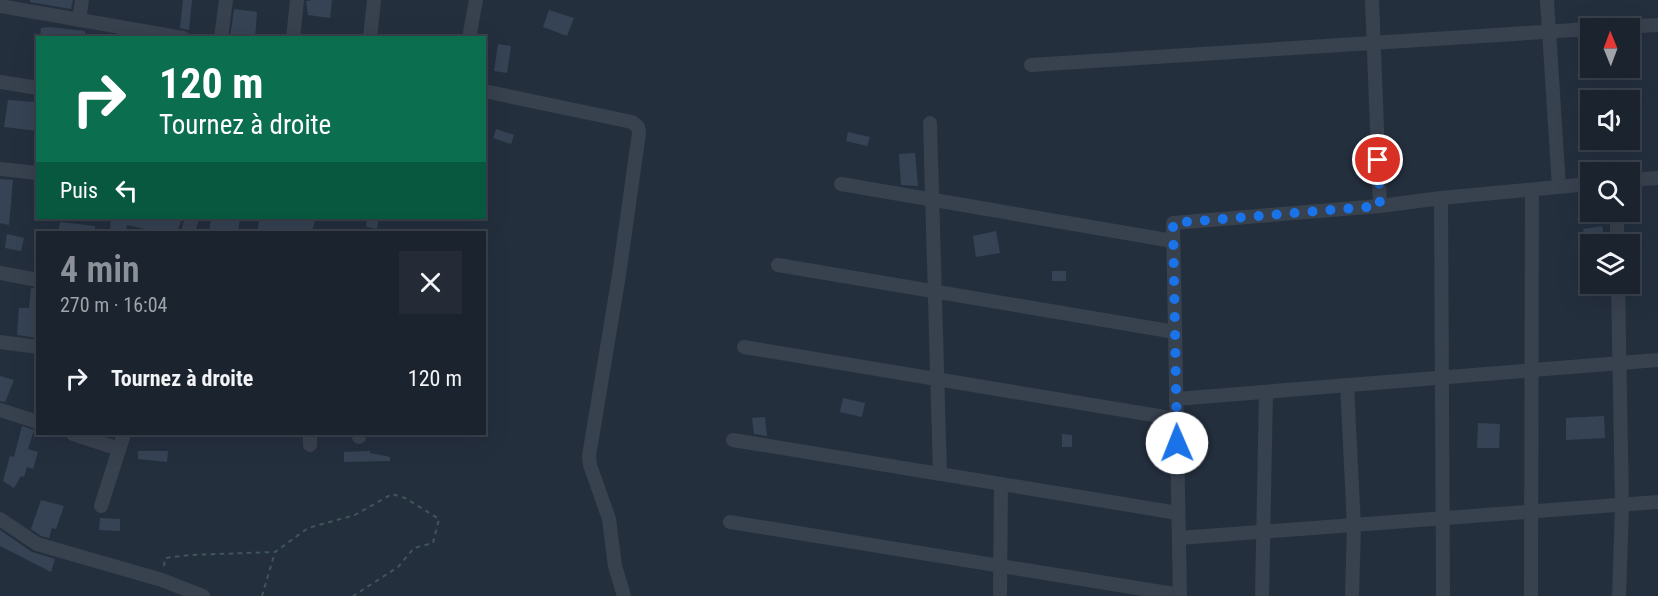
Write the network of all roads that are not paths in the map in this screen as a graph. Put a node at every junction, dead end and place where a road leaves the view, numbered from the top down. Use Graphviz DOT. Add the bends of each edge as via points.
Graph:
graph roads {
  1 [pos="82,0"];
  2 [pos="226,0"];
  3 [pos="297,0"];
  4 [pos="374,0"];
  5 [pos="476,0"];
  6 [pos="1372,0"];
  7 [pos="1547,0"];
  8 [pos="8,4"];
  9 [pos="79,20"];
  10 [pos="1658,25"];
  11 [pos="1640,26"];
  12 [pos="1580,30"];
  13 [pos="1549,32"];
  14 [pos="171,36"];
  15 [pos="221,36"];
  16 [pos="293,36"];
  17 [pos="370,36"];
  18 [pos="469,36"];
  19 [pos="1373,43"];
  20 [pos="1031,65"];
  21 [pos="0,82"];
  22 [pos="36,88"];
  23 [pos="486,91"];
  24 [pos="930,123"];
  25 [pos="0,169"];
  26 [pos="36,173"];
  27 [pos="1658,178"];
  28 [pos="1640,179"];
  29 [pos="842,184"];
  30 [pos="1580,185"];
  31 [pos="1559,187"];
  32 [pos="1532,189"];
  33 [pos="1441,198"];
  34 [pos="932,200"];
  35 [pos="1380,206"];
  36 [pos="1173,241"];
  37 [pos="778,265"];
  38 [pos="0,273"];
  39 [pos="36,280"];
  40 [pos="935,291"];
  41 [pos="1618,294"];
  42 [pos="1175,332"];
  43 [pos="0,342"];
  44 [pos="36,347"];
  45 [pos="744,347"];
  46 [pos="1658,360"];
  47 [pos="1619,363"];
  48 [pos="1531,370"];
  49 [pos="1442,377"];
  50 [pos="938,379"];
  51 [pos="1347,385"];
  52 [pos="1266,392"];
  53 [pos="1176,399"];
  54 [pos="0,410"];
  55 [pos="1177,419"];
  56 [pos="36,421"];
  57 [pos="76,435"];
  58 [pos="124,435"];
  59 [pos="733,440"];
  60 [pos="119,449"];
  61 [pos="940,474"];
  62 [pos="1001,484"];
  63 [pos="1658,502"];
  64 [pos="101,506"];
  65 [pos="1622,506"];
  66 [pos="1531,512"];
  67 [pos="1178,513"];
  68 [pos="0,519"];
  69 [pos="1442,519"];
  70 [pos="730,522"];
  71 [pos="1354,526"];
  72 [pos="1263,532"];
  73 [pos="1179,538"];
  74 [pos="1000,566"];
  75 [pos="203,596"];
  76 [pos="624,596"];
  77 [pos="1000,596"];
  78 [pos="1180,596"];
  79 [pos="1262,596"];
  80 [pos="1352,596"];
  81 [pos="1443,596"];
  82 [pos="1531,596"];
  83 [pos="1618,596"];
  1 -- 9 [label="street"];
  2 -- 15 [label="street"];
  3 -- 16 [label="street"];
  4 -- 17 [label="street"];
  5 -- 18 [label="street"];
  6 -- 19 [label="street"];
  7 -- 13 [label="street"];
  8 -- 9 [label="street"];
  9 -- 14 [label="street"];
  10 -- 11 [label="street"];
  12 -- 13 [label="street"];
  13 -- 19 [label="street"];
  13 -- 31 [label="street"];
  19 -- 20 [label="street"];
  19 -- 35 [label="street"];
  21 -- 22 [label="street"];
  23 -- 76 [label="street" via="632,122 638,127 619,275 589,456 609,519 615,566"];
  24 -- 34 [label="street"];
  25 -- 26 [label="street"];
  27 -- 28 [label="street"];
  29 -- 34 [label="street"];
  30 -- 31 [label="street"];
  31 -- 32 [label="street"];
  32 -- 33 [label="street"];
  32 -- 48 [label="street"];
  33 -- 35 [label="street"];
  33 -- 49 [label="street"];
  34 -- 36 [label="street"];
  34 -- 40 [label="street"];
  35 -- 36 [label="street" via="1173,223"];
  36 -- 42 [label="street"];
  37 -- 40 [label="street"];
  38 -- 39 [label="street"];
  40 -- 42 [label="street"];
  40 -- 50 [label="street"];
  41 -- 47 [label="street"];
  42 -- 53 [label="street"];
  43 -- 44 [label="street"];
  45 -- 50 [label="street"];
  46 -- 47 [label="street"];
  47 -- 48 [label="street"];
  47 -- 65 [label="street"];
  48 -- 49 [label="street"];
  48 -- 66 [label="street"];
  49 -- 51 [label="street"];
  49 -- 69 [label="street"];
  50 -- 55 [label="street"];
  50 -- 61 [label="street"];
  51 -- 52 [label="street"];
  51 -- 71 [label="street"];
  52 -- 53 [label="street"];
  52 -- 72 [label="street"];
  53 -- 55 [label="street"];
  54 -- 56 [label="street"];
  55 -- 67 [label="street"];
  57 -- 60 [label="street"];
  58 -- 60 [label="street"];
  59 -- 61 [label="street"];
  60 -- 64 [label="street"];
  61 -- 62 [label="street"];
  62 -- 67 [label="street"];
  62 -- 74 [label="street"];
  63 -- 65 [label="street"];
  65 -- 66 [label="street"];
  65 -- 83 [label="street"];
  66 -- 69 [label="street"];
  66 -- 82 [label="street"];
  67 -- 73 [label="street"];
  68 -- 75 [label="street" via="37,544 162,580"];
  69 -- 71 [label="street"];
  69 -- 81 [label="street"];
  70 -- 74 [label="street"];
  71 -- 72 [label="street"];
  71 -- 80 [label="street"];
  72 -- 73 [label="street"];
  72 -- 79 [label="street"];
  73 -- 78 [label="street"];
  74 -- 77 [label="street"];
  74 -- 78 [label="street"];
}
